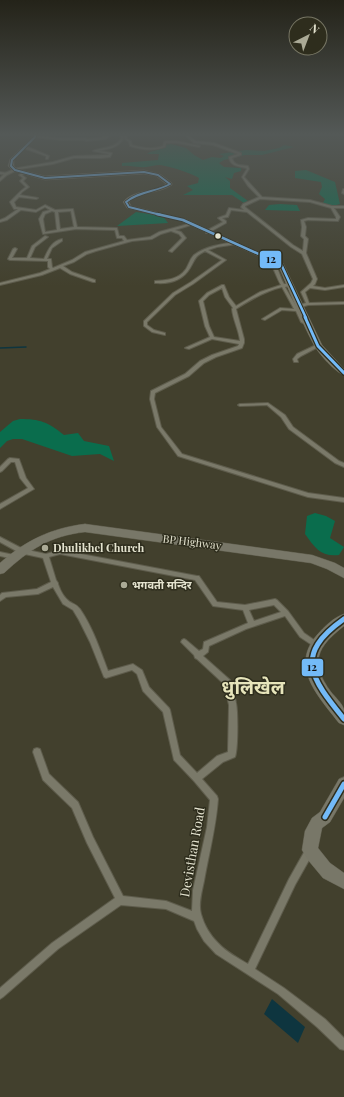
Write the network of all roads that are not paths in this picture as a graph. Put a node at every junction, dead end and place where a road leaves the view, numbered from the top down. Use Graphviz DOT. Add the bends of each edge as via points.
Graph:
graph roads {
  1 [pos="25,184"];
  2 [pos="170,184"];
  3 [pos="249,184"];
  4 [pos="344,190"];
  5 [pos="344,195"];
  6 [pos="18,196"];
  7 [pos="36,198"];
  8 [pos="261,198"];
  9 [pos="332,207"];
  10 [pos="344,207"];
  11 [pos="20,209"];
  12 [pos="54,211"];
  13 [pos="247,211"];
  14 [pos="0,221"];
  15 [pos="192,224"];
  16 [pos="76,228"];
  17 [pos="172,230"];
  18 [pos="59,231"];
  19 [pos="207,232"];
  20 [pos="46,237"];
  21 [pos="61,240"];
  22 [pos="127,242"];
  23 [pos="236,243"];
  24 [pos="15,249"];
  25 [pos="205,250"];
  26 [pos="171,251"];
  27 [pos="304,253"];
  28 [pos="28,260"];
  29 [pos="45,260"];
  30 [pos="271,262"];
  31 [pos="60,266"];
  32 [pos="53,269"];
  33 [pos="94,282"];
  34 [pos="156,282"];
  35 [pos="0,284"];
  36 [pos="288,286"];
  37 [pos="344,286"];
  38 [pos="310,288"];
  39 [pos="308,304"];
  40 [pos="344,304"];
  41 [pos="236,308"];
  42 [pos="298,308"];
  43 [pos="264,319"];
  44 [pos="303,322"];
  45 [pos="164,334"];
  46 [pos="212,338"];
  47 [pos="242,343"];
  48 [pos="318,346"];
  49 [pos="187,348"];
  50 [pos="296,361"];
  51 [pos="344,372"];
  52 [pos="240,405"];
  53 [pos="344,465"];
  54 [pos="0,470"];
  55 [pos="344,500"];
  56 [pos="0,507"];
  57 [pos="0,539"];
  58 [pos="0,554"];
  59 [pos="18,554"];
  60 [pos="46,556"];
  61 [pos="0,570"];
  62 [pos="344,574"];
  63 [pos="55,584"];
  64 [pos="0,598"];
  65 [pos="245,608"];
  66 [pos="286,613"];
  67 [pos="344,619"];
  68 [pos="252,624"];
  69 [pos="184,642"];
  70 [pos="315,644"];
  71 [pos="197,656"];
  72 [pos="344,719"];
  73 [pos="37,752"];
  74 [pos="197,778"];
  75 [pos="344,784"];
  76 [pos="310,850"];
  77 [pos="344,881"];
  78 [pos="120,900"];
  79 [pos="198,918"];
  80 [pos="250,970"];
  81 [pos="0,994"];
  82 [pos="344,1045"];
  1 -- 6 [label="street" via="28,187"];
  2 -- 15 [label="highway" via="161,190 132,196 127,200 127,205 133,209"];
  3 -- 8 [label="street"];
  4 -- 5 [label="street"];
  6 -- 7 [label="street"];
  6 -- 11 [label="street" via="12,202 15,208"];
  8 -- 9 [label="street" via="310,201"];
  8 -- 13 [label="street" via="243,206"];
  9 -- 10 [label="street"];
  9 -- 27 [label="street" via="338,217 337,220 308,218 302,221 306,239"];
  11 -- 12 [label="street" via="36,211 45,206"];
  11 -- 14 [label="street"];
  12 -- 16 [label="street" via="74,211"];
  12 -- 18 [label="street"];
  12 -- 18 [label="street" via="42,216 42,230 45,234"];
  13 -- 19 [label="street" via="230,210 227,216 220,218 225,222"];
  13 -- 27 [label="street"];
  15 -- 17 [label="street"];
  15 -- 19 [label="highway"];
  16 -- 18 [label="street"];
  16 -- 22 [label="street" via="116,229 118,237 123,237"];
  17 -- 22 [label="street"];
  17 -- 26 [label="street" via="184,238"];
  19 -- 23 [label="highway"];
  20 -- 28 [label="street" via="33,248"];
  21 -- 29 [label="street" via="51,247"];
  22 -- 31 [label="street" via="86,253"];
  23 -- 25 [label="street"];
  23 -- 36 [label="highway" via="281,264"];
  24 -- 28 [label="street" via="10,259"];
  25 -- 34 [label="street" via="191,259 182,276 168,282"];
  25 -- 45 [label="street" via="224,260 223,262 174,294 145,322 153,331"];
  27 -- 38 [label="street" via="315,279"];
  28 -- 29 [label="street"];
  29 -- 32 [label="street" via="51,261 50,267"];
  30 -- 36 [label="street" via="278,270 278,277"];
  31 -- 32 [label="street"];
  31 -- 33 [label="street"];
  32 -- 35 [label="street"];
  36 -- 41 [label="street" via="260,293"];
  36 -- 42 [label="highway"];
  37 -- 38 [label="street"];
  38 -- 39 [label="street" via="303,292"];
  39 -- 40 [label="street"];
  39 -- 42 [label="street"];
  41 -- 46 [label="street" via="227,297 223,286 201,301"];
  41 -- 47 [label="street" via="236,322 242,334"];
  42 -- 43 [label="street" via="281,309"];
  42 -- 44 [label="street"];
  42 -- 48 [label="highway"];
  46 -- 47 [label="street"];
  46 -- 49 [label="street"];
  47 -- 55 [label="street" via="240,347 202,362 187,375 153,392 152,399 159,427 180,455 308,495"];
  48 -- 50 [label="street" via="299,355"];
  48 -- 51 [label="highway"];
  52 -- 53 [label="street" via="268,404 291,428"];
  54 -- 56 [label="street" via="10,460 17,460 31,489"];
  57 -- 59 [label="street"];
  58 -- 59 [label="street"];
  59 -- 60 [label="street"];
  59 -- 61 [label="highway, BP Highway"];
  59 -- 62 [label="highway, BP Highway" via="49,534 85,528 305,558 322,562"];
  60 -- 63 [label="street, Devisthan Road"];
  60 -- 65 [label="street" via="60,552 197,578 215,604"];
  63 -- 64 [label="street" via="38,591 4,595"];
  63 -- 74 [label="street, Devisthan Road" via="64,600 77,609 106,675 133,667 140,672 146,689 153,694 167,714 177,757"];
  65 -- 66 [label="street" via="275,602"];
  65 -- 68 [label="street"];
  66 -- 68 [label="street"];
  66 -- 70 [label="street" via="302,635"];
  67 -- 70 [label="highway" via="323,634"];
  68 -- 71 [label="street" via="206,644 206,650"];
  69 -- 71 [label="street"];
  70 -- 72 [label="highway" via="311,658 313,675"];
  71 -- 74 [label="street" via="227,682 233,705 234,736 232,754 220,759"];
  73 -- 78 [label="street" via="46,777 75,805"];
  74 -- 79 [label="street, Devisthan Road" via="214,799 198,887"];
  75 -- 76 [label="highway" via="325,817 312,831"];
  76 -- 77 [label="highway" via="323,868"];
  76 -- 80 [label="street"];
  78 -- 79 [label="street" via="166,905"];
  78 -- 81 [label="street" via="55,946"];
  79 -- 80 [label="street, Devisthan Road" via="211,944"];
  80 -- 82 [label="street, Devisthan Road" via="281,991"];
}
